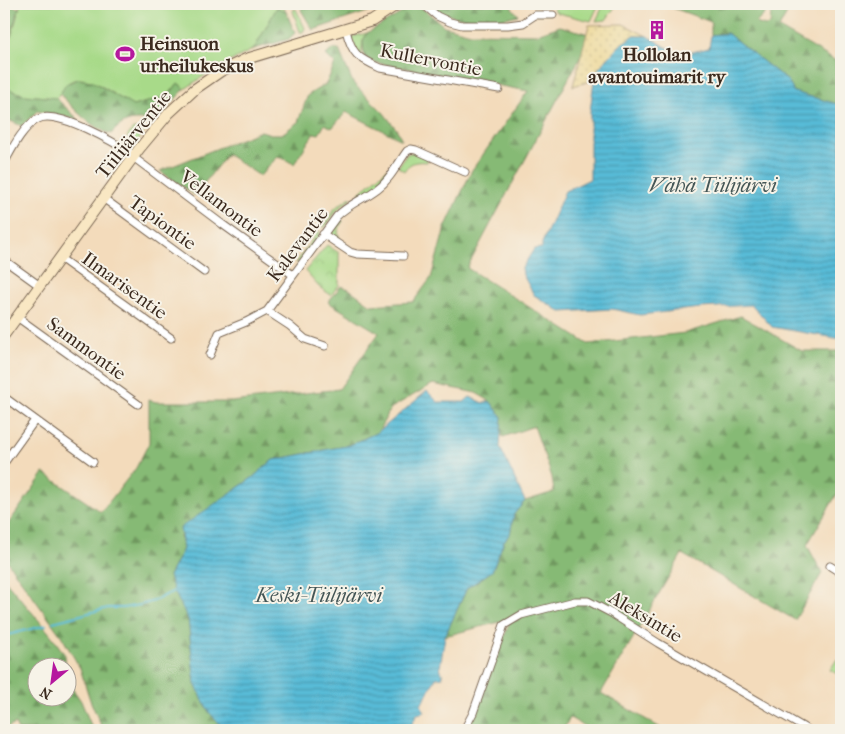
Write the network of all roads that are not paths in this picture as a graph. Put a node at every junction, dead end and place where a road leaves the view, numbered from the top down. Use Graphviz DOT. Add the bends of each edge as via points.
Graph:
graph roads {
  1 [pos="398,4"];
  2 [pos="423,4"];
  3 [pos="553,15"];
  4 [pos="346,30"];
  5 [pos="499,89"];
  6 [pos="134,156"];
  7 [pos="4,160"];
  8 [pos="465,172"];
  9 [pos="103,198"];
  10 [pos="323,234"];
  11 [pos="403,256"];
  12 [pos="60,258"];
  13 [pos="4,260"];
  14 [pos="204,272"];
  15 [pos="293,274"];
  16 [pos="40,286"];
  17 [pos="267,311"];
  18 [pos="17,317"];
  19 [pos="4,335"];
  20 [pos="171,338"];
  21 [pos="325,346"];
  22 [pos="210,355"];
  23 [pos="4,397"];
  24 [pos="138,404"];
  25 [pos="35,420"];
  26 [pos="93,462"];
  27 [pos="4,463"];
  28 [pos="830,566"];
  29 [pos="841,573"];
  30 [pos="464,730"];
  31 [pos="808,730"];
  1 -- 4 [label="street, Tiilijärventie" via="372,21"];
  2 -- 3 [label="street" via="437,16 462,25 508,25 523,23 535,15"];
  4 -- 5 [label="street, Kullervontie" via="355,54 380,68"];
  4 -- 6 [label="street, Tiilijärventie" via="246,58 215,75 169,113"];
  6 -- 7 [label="street, Vellamontie" via="114,142 50,117 40,118 31,124"];
  6 -- 9 [label="street, Tiilijärventie"];
  6 -- 15 [label="street, Vellamontie"];
  8 -- 10 [label="street, Kalevantie" via="411,149 384,183 344,209"];
  9 -- 12 [label="street, Tiilijärventie"];
  9 -- 14 [label="street, Tapiontie"];
  10 -- 11 [label="street" via="357,254"];
  10 -- 15 [label="street, Kalevantie"];
  12 -- 16 [label="street, Tiilijärventie"];
  12 -- 20 [label="street, Ilmarisentie"];
  13 -- 16 [label="street"];
  15 -- 17 [label="street, Kalevantie"];
  16 -- 18 [label="street, Tiilijärventie"];
  17 -- 21 [label="street" via="305,339"];
  17 -- 22 [label="street, Kalevantie" via="220,334"];
  18 -- 19 [label="street, Tiilijärventie"];
  18 -- 24 [label="street, Sammontie"];
  23 -- 25 [label="street"];
  25 -- 26 [label="street"];
  25 -- 27 [label="street"];
  28 -- 29 [label="street"];
  30 -- 31 [label="street, Aleksintie" via="504,625 521,615 575,601 588,601"];
}
